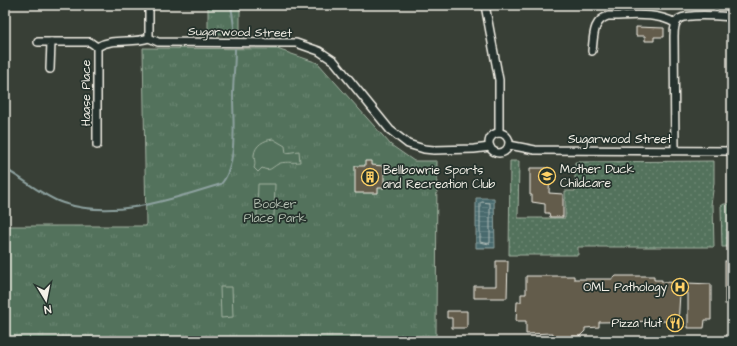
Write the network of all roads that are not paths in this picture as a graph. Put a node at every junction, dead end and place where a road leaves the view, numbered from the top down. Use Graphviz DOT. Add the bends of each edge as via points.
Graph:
graph roads {
  1 [pos="149,5"];
  2 [pos="485,5"];
  3 [pos="732,16"];
  4 [pos="675,23"];
  5 [pos="149,38"];
  6 [pos="38,42"];
  7 [pos="51,42"];
  8 [pos="98,46"];
  9 [pos="592,51"];
  10 [pos="50,69"];
  11 [pos="499,133"];
  12 [pos="509,145"];
  13 [pos="97,146"];
  14 [pos="490,146"];
  15 [pos="675,150"];
  16 [pos="732,151"];
  1 -- 5 [label="street"];
  2 -- 11 [label="street" via="499,80"];
  3 -- 4 [label="street" via="688,17"];
  4 -- 9 [label="street" via="658,16 602,18 597,23"];
  4 -- 15 [label="street"];
  5 -- 8 [label="street, Haase Place" via="138,42 106,41"];
  5 -- 14 [label="street, Sugarwood Street" via="158,42 296,43 308,46 319,50 334,61 390,130 408,144 434,150"];
  6 -- 7 [label="street"];
  7 -- 8 [label="street" via="90,42"];
  7 -- 10 [label="street"];
  8 -- 13 [label="street, Haase Place"];
  11 -- 12 [label="street" via="508,138"];
  11 -- 14 [label="street" via="492,136"];
  12 -- 14 [label="street" via="504,152 498,153"];
  12 -- 15 [label="street, Sugarwood Street" via="534,150"];
  15 -- 16 [label="street, Sugarwood Street"];
}
